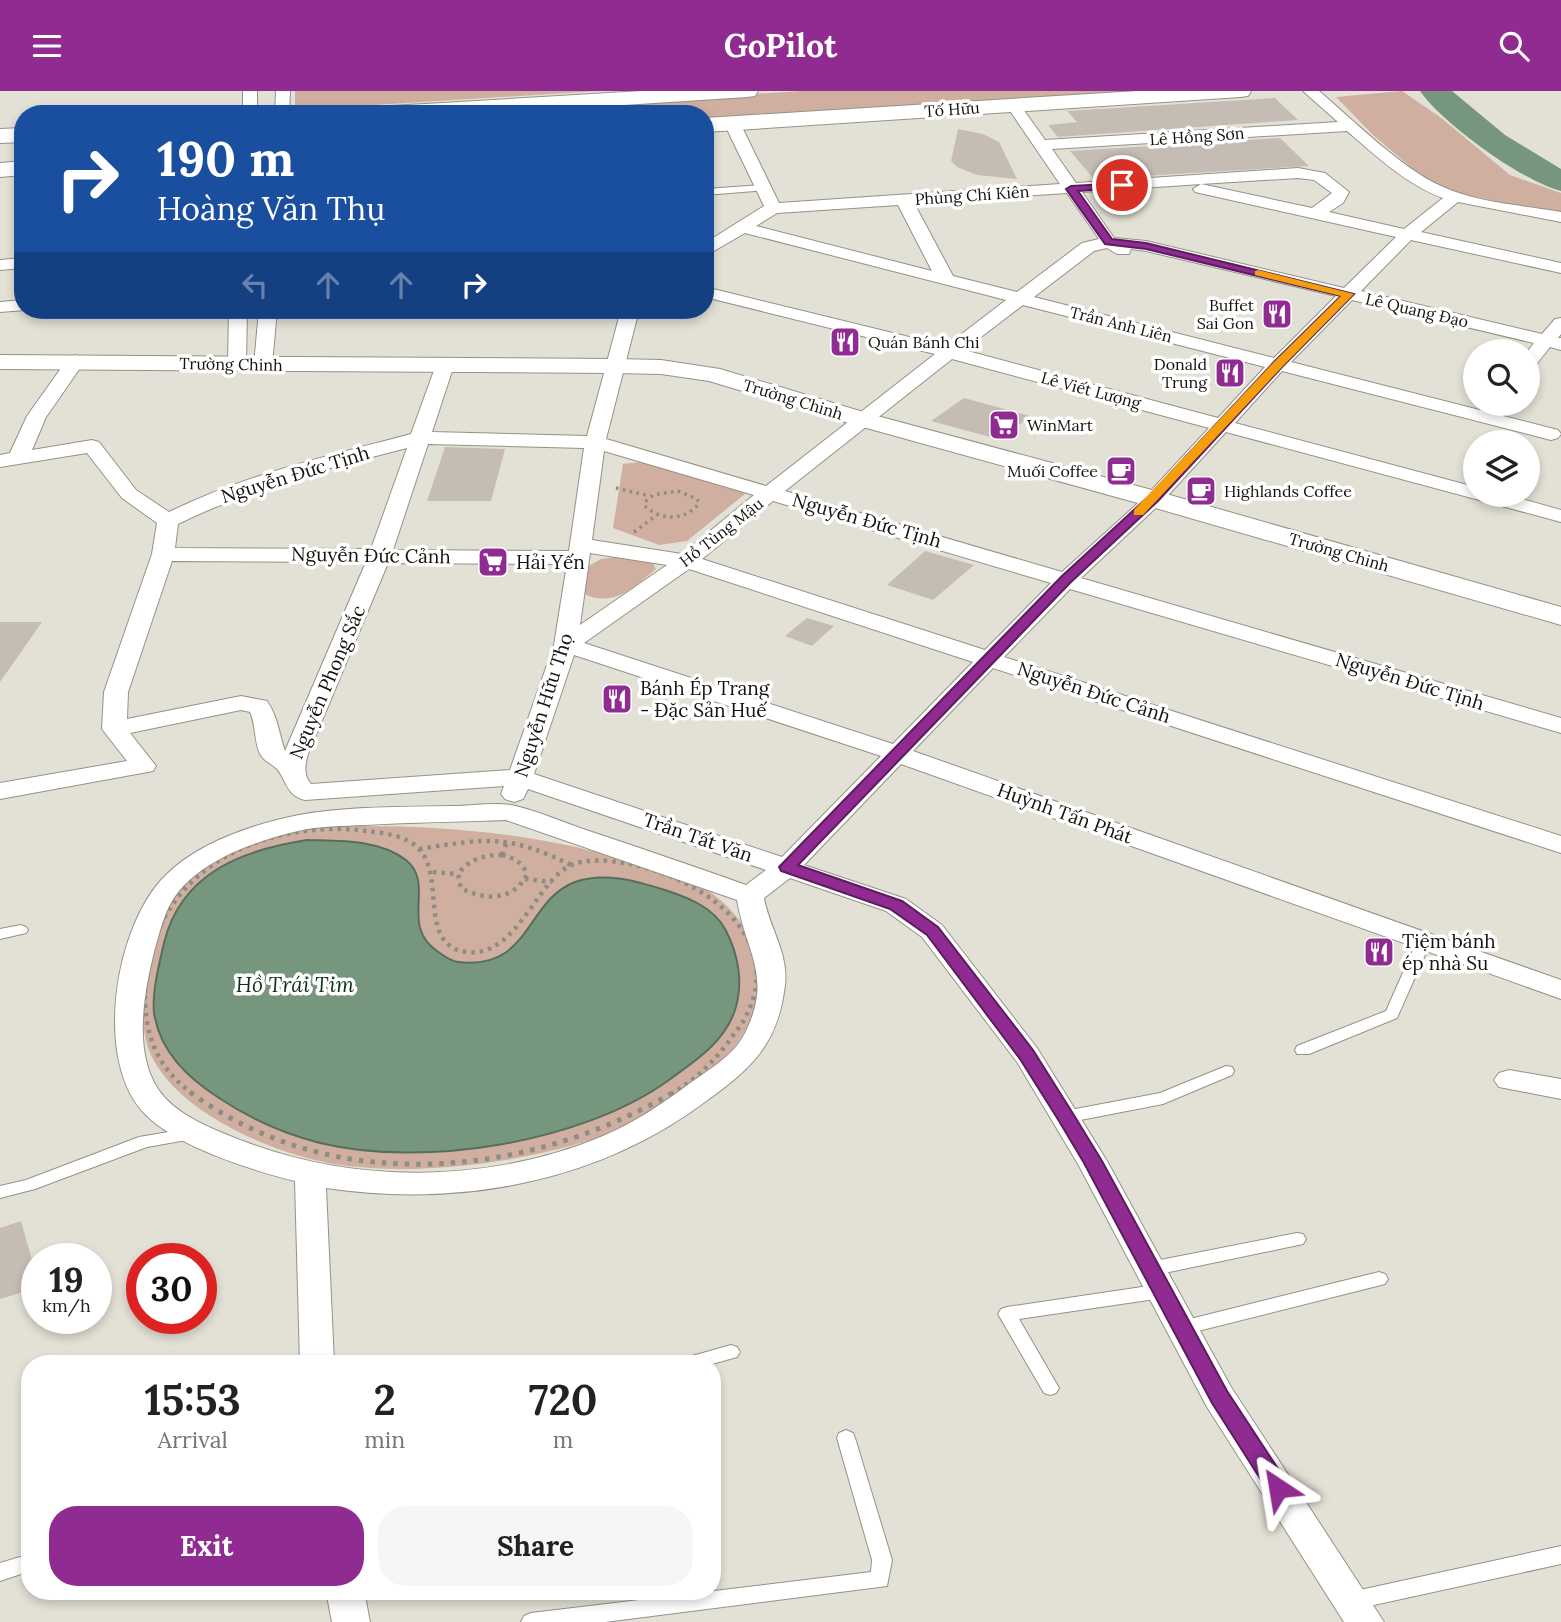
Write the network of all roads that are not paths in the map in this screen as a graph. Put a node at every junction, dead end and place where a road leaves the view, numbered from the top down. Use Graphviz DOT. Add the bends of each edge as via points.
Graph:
graph roads {
  1 [pos="747,91"];
  2 [pos="1240,91"];
  3 [pos="1310,91"];
  4 [pos="520,105"];
  5 [pos="1013,105"];
  6 [pos="732,123"];
  7 [pos="714,124"];
  8 [pos="1352,126"];
  9 [pos="1041,145"];
  10 [pos="1172,182"];
  11 [pos="763,188"];
  12 [pos="1071,189"];
  13 [pos="714,191"];
  14 [pos="1455,197"];
  15 [pos="903,199"];
  16 [pos="773,208"];
  17 [pos="1316,213"];
  18 [pos="1561,217"];
  19 [pos="744,228"];
  20 [pos="1409,233"];
  21 [pos="1109,242"];
  22 [pos="714,246"];
  23 [pos="1561,268"];
  24 [pos="946,280"];
  25 [pos="714,294"];
  26 [pos="1018,298"];
  27 [pos="1344,299"];
  28 [pos="238,319"];
  29 [pos="267,319"];
  30 [pos="628,319"];
  31 [pos="1561,323"];
  32 [pos="1543,349"];
  33 [pos="949,352"];
  34 [pos="1561,356"];
  35 [pos="76,361"];
  36 [pos="0,362"];
  37 [pos="237,364"];
  38 [pos="1278,364"];
  39 [pos="263,365"];
  40 [pos="444,365"];
  41 [pos="615,366"];
  42 [pos="1463,405"];
  43 [pos="1504,416"];
  44 [pos="861,419"];
  45 [pos="1223,425"];
  46 [pos="1551,434"];
  47 [pos="421,439"];
  48 [pos="595,442"];
  49 [pos="9,460"];
  50 [pos="1463,490"];
  51 [pos="773,492"];
  52 [pos="1154,499"];
  53 [pos="1528,507"];
  54 [pos="1561,516"];
  55 [pos="168,521"];
  56 [pos="581,552"];
  57 [pos="163,554"];
  58 [pos="380,555"];
  59 [pos="686,561"];
  60 [pos="1067,579"];
  61 [pos="1560,615"];
  62 [pos="566,645"];
  63 [pos="989,657"];
  64 [pos="1561,726"];
  65 [pos="114,729"];
  66 [pos="898,754"];
  67 [pos="291,769"];
  68 [pos="519,777"];
  69 [pos="0,791"];
  70 [pos="305,792"];
  71 [pos="508,812"];
  72 [pos="302,822"];
  73 [pos="1561,845"];
  74 [pos="787,867"];
  75 [pos="750,895"];
  76 [pos="21,930"];
  77 [pos="0,934"];
  78 [pos="1424,941"];
  79 [pos="1561,990"];
  80 [pos="1303,1050"];
  81 [pos="1226,1071"];
  82 [pos="1509,1080"];
  83 [pos="1561,1089"];
  84 [pos="1065,1117"];
  85 [pos="198,1133"];
  86 [pos="310,1174"];
  87 [pos="0,1192"];
  88 [pos="1297,1239"];
  89 [pos="1379,1279"];
  90 [pos="1156,1280"];
  91 [pos="1182,1328"];
  92 [pos="731,1352"];
  93 [pos="317,1355"];
  94 [pos="720,1355"];
  95 [pos="1050,1388"];
  96 [pos="846,1438"];
  97 [pos="1561,1555"];
  98 [pos="21,1565"];
  99 [pos="0,1572"];
  100 [pos="347,1600"];
  101 [pos="1358,1612"];
  102 [pos="649,1615"];
  103 [pos="351,1622"];
  104 [pos="531,1622"];
  1 -- 4 [label="main road"];
  2 -- 5 [label="main road, Tố Hữu"];
  3 -- 8 [label="street"];
  5 -- 6 [label="main road, Tố Hữu"];
  5 -- 9 [label="street"];
  6 -- 7 [label="main road, Tố Hữu"];
  6 -- 11 [label="street"];
  8 -- 9 [label="street, Lê Hồng Sơn"];
  8 -- 14 [label="street" via="1433,190"];
  9 -- 12 [label="street"];
  10 -- 12 [label="street, Phùng Chí Kiên"];
  10 -- 17 [label="street, Phùng Chí Kiên"];
  10 -- 17 [label="street, Phùng Chí Kiên" via="1298,173 1319,176 1341,192 1337,200"];
  11 -- 13 [label="lane"];
  11 -- 16 [label="street"];
  12 -- 15 [label="street, Phùng Chí Kiên"];
  12 -- 21 [label="street"];
  14 -- 18 [label="street"];
  14 -- 20 [label="street"];
  15 -- 16 [label="street, Phùng Chí Kiên"];
  15 -- 24 [label="street"];
  16 -- 19 [label="street"];
  17 -- 20 [label="street, Phùng Chí Kiên"];
  19 -- 22 [label="street"];
  19 -- 24 [label="street, Trần Anh Liên"];
  20 -- 23 [label="street, Phùng Chí Kiên"];
  20 -- 27 [label="street"];
  21 -- 26 [label="street, Hồ Tùng Mậu" via="1088,247"];
  21 -- 27 [label="street, Lê Quang Đạo" via="1145,258"];
  24 -- 26 [label="street, Trần Anh Liên"];
  25 -- 33 [label="street, Lê Viết Lượng"];
  26 -- 33 [label="street, Hồ Tùng Mậu"];
  26 -- 38 [label="street, Trần Anh Liên"];
  27 -- 32 [label="street, Lê Quang Đạo"];
  27 -- 38 [label="street"];
  28 -- 37 [label="street"];
  29 -- 39 [label="street"];
  30 -- 41 [label="street, Nguyễn Hữu Thọ"];
  31 -- 32 [label="street"];
  32 -- 34 [label="street, Lê Quang Đạo"];
  33 -- 44 [label="street, Hồ Tùng Mậu"];
  33 -- 45 [label="street, Lê Viết Lượng"];
  35 -- 36 [label="street, Trường Chinh"];
  35 -- 37 [label="street, Trường Chinh"];
  35 -- 49 [label="street"];
  37 -- 39 [label="street, Trường Chinh"];
  38 -- 42 [label="street, Trần Anh Liên"];
  38 -- 45 [label="street"];
  39 -- 40 [label="street, Trường Chinh"];
  40 -- 41 [label="street, Trường Chinh"];
  40 -- 47 [label="street, Nguyễn Phong Sắc"];
  41 -- 44 [label="street, Trường Chinh" via="712,374"];
  41 -- 48 [label="street, Nguyễn Hữu Thọ"];
  43 -- 46 [label="street, Trần Anh Liên"];
  44 -- 51 [label="street, Hồ Tùng Mậu"];
  44 -- 52 [label="street, Trường Chinh"];
  45 -- 50 [label="street, Lê Viết Lượng"];
  45 -- 52 [label="street"];
  47 -- 48 [label="street, Nguyễn Đức Tịnh"];
  47 -- 55 [label="street, Nguyễn Đức Tịnh" via="286,473"];
  47 -- 58 [label="street, Nguyễn Phong Sắc"];
  48 -- 51 [label="street, Nguyễn Đức Tịnh"];
  48 -- 56 [label="street, Nguyễn Hữu Thọ"];
  49 -- 55 [label="street" via="92,446 129,494"];
  51 -- 59 [label="street, Hồ Tùng Mậu"];
  51 -- 60 [label="street, Nguyễn Đức Tịnh"];
  52 -- 60 [label="street"];
  52 -- 61 [label="street, Trường Chinh"];
  53 -- 54 [label="street"];
  55 -- 57 [label="street"];
  56 -- 58 [label="street, Nguyễn Đức Cảnh"];
  56 -- 59 [label="street, Nguyễn Đức Cảnh"];
  56 -- 62 [label="street, Nguyễn Hữu Thọ"];
  57 -- 58 [label="street, Nguyễn Đức Cảnh"];
  57 -- 65 [label="street" via="116,692"];
  58 -- 67 [label="street, Nguyễn Phong Sắc"];
  59 -- 62 [label="street, Hồ Tùng Mậu"];
  59 -- 63 [label="street, Nguyễn Đức Cảnh"];
  60 -- 63 [label="street"];
  60 -- 64 [label="street, Nguyễn Đức Tịnh"];
  62 -- 66 [label="street, Huỳnh Tấn Phát"];
  62 -- 68 [label="street, Nguyễn Hữu Thọ"];
  63 -- 66 [label="street"];
  63 -- 73 [label="street, Nguyễn Đức Cảnh"];
  65 -- 67 [label="street" via="241,702 260,706 272,753"];
  65 -- 69 [label="street" via="144,766"];
  66 -- 74 [label="street"];
  66 -- 78 [label="street, Huỳnh Tấn Phát"];
  67 -- 70 [label="street, Nguyễn Phong Sắc" via="292,780"];
  68 -- 70 [label="street"];
  68 -- 71 [label="street, Nguyễn Hữu Thọ"];
  68 -- 74 [label="street, Trần Tất Văn"];
  70 -- 72 [label="street"];
  71 -- 72 [label="street"];
  71 -- 75 [label="street"];
  72 -- 85 [label="street" via="224,846 194,863 162,895 141,948 129,1006 134,1070 155,1105"];
  74 -- 75 [label="street"];
  74 -- 84 [label="street, Trần Tất Văn" via="896,905 932,931 1027,1055"];
  75 -- 86 [label="street" via="752,917 773,972 754,1044 674,1110 616,1143 583,1155 484,1178 370,1184"];
  76 -- 77 [label="lane"];
  78 -- 79 [label="street, Huỳnh Tấn Phát"];
  78 -- 80 [label="lane" via="1392,1014"];
  81 -- 84 [label="lane" via="1163,1098"];
  82 -- 83 [label="street"];
  84 -- 90 [label="street, Trần Tất Văn"];
  85 -- 86 [label="street" via="246,1156"];
  85 -- 87 [label="lane" via="145,1141"];
  86 -- 93 [label="street"];
  88 -- 90 [label="lane"];
  89 -- 91 [label="lane"];
  90 -- 91 [label="street, Trần Tất Văn"];
  90 -- 95 [label="lane" via="1007,1314"];
  91 -- 101 [label="street, Trần Tất Văn" via="1219,1397"];
  92 -- 94 [label="lane"];
  96 -- 102 [label="lane" via="882,1560 880,1580"];
  97 -- 101 [label="lane"];
  98 -- 99 [label="lane"];
  100 -- 103 [label="street"];
  102 -- 104 [label="lane"];
}
